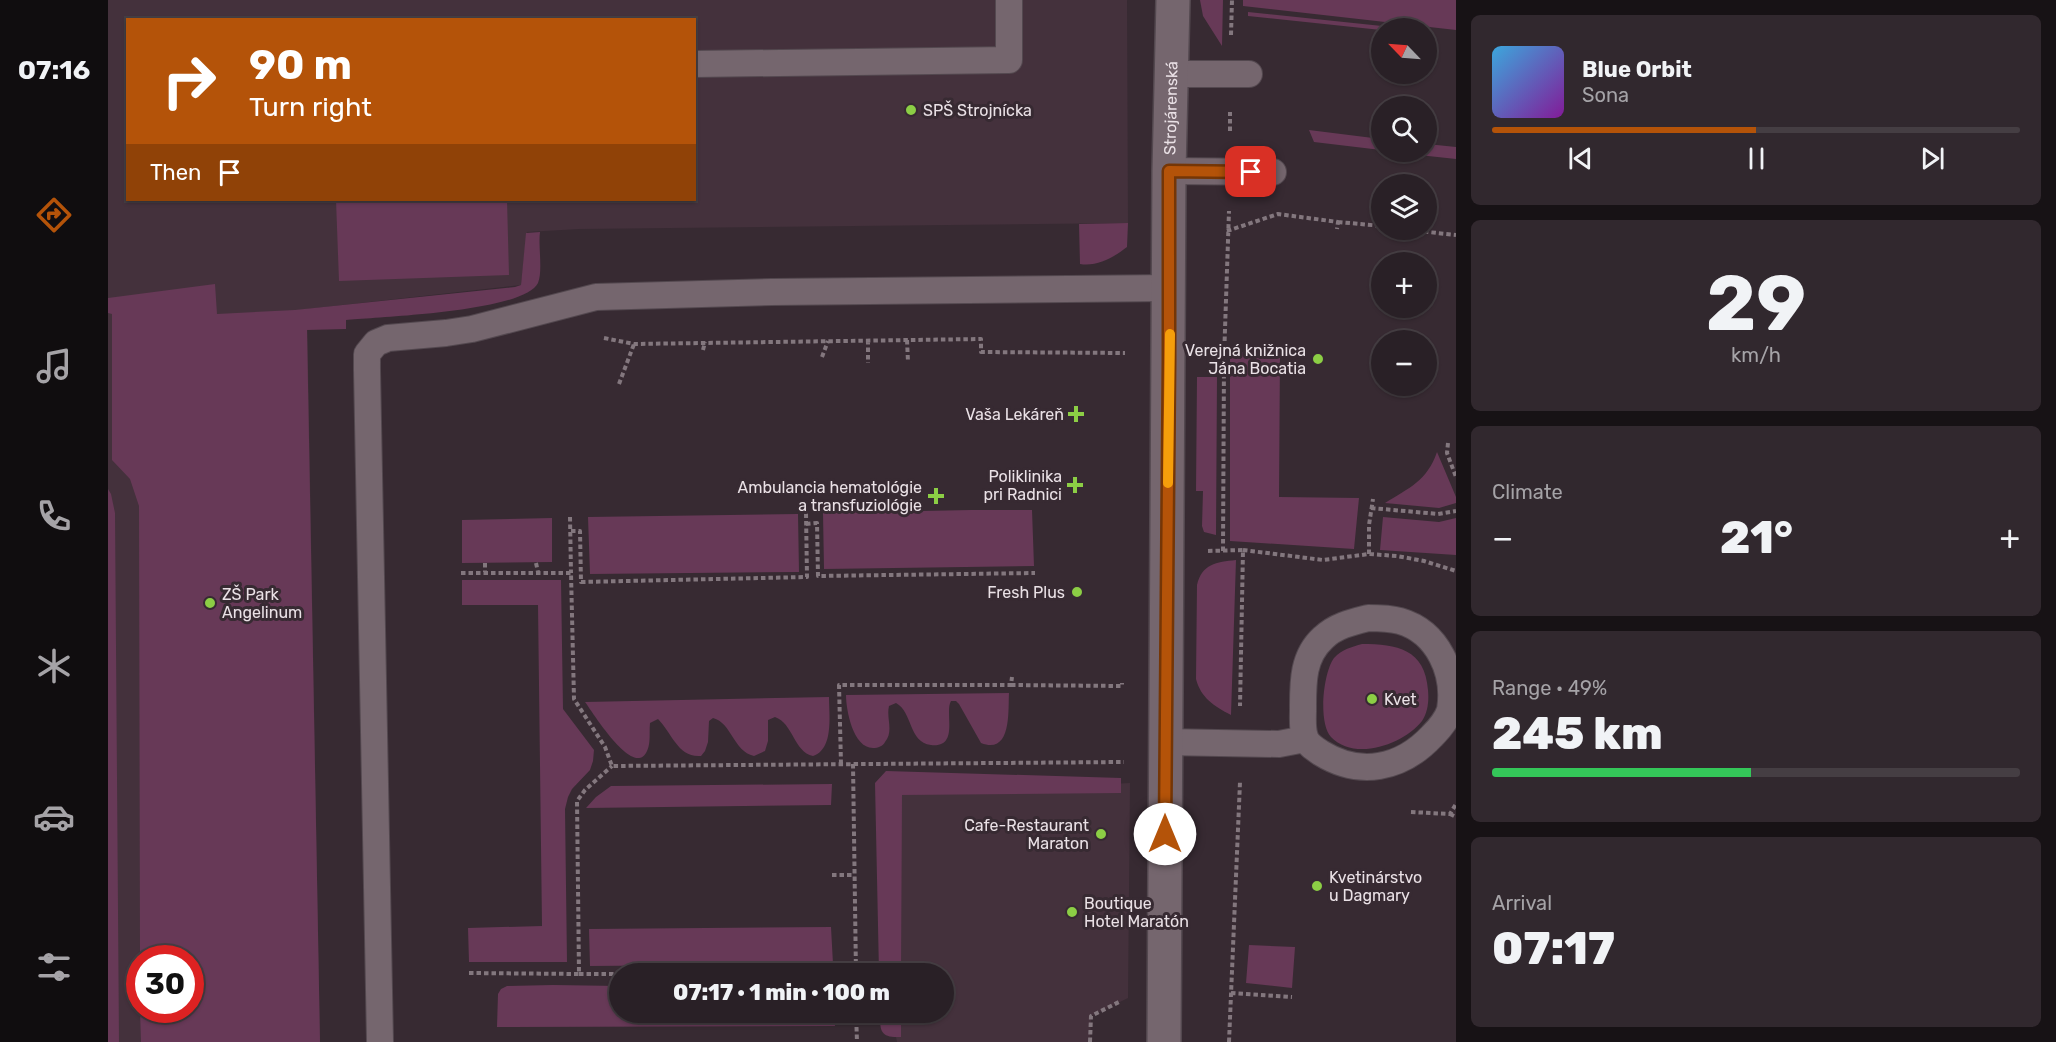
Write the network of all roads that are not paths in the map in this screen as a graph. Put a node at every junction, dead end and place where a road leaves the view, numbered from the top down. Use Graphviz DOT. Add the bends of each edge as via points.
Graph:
graph roads {
  1 [pos="1009,0"];
  2 [pos="1173,0"];
  3 [pos="696,64"];
  4 [pos="1171,74"];
  5 [pos="1240,74"];
  6 [pos="1169,171"];
  7 [pos="1273,172"];
  8 [pos="1170,288"];
  9 [pos="1305,739"];
  10 [pos="1165,742"];
  11 [pos="380,1042"];
  12 [pos="1164,1042"];
  1 -- 3 [label="lane" via="1009,60"];
  2 -- 4 [label="street, Strojárenská"];
  4 -- 5 [label="lane"];
  4 -- 6 [label="street, Strojárenská"];
  6 -- 7 [label="lane"];
  6 -- 8 [label="street, Strojárenská"];
  8 -- 10 [label="street, Strojárenská"];
  8 -- 11 [label="lane" via="596,297 472,329 388,338 376,343 367,354 367,370"];
  9 -- 9 [label="lane" via="1314,749 1344,764 1377,766 1408,757 1435,733 1449,713 1452,682 1446,660 1432,640 1400,621 1368,618 1333,630 1322,638 1305,665"];
  9 -- 10 [label="lane" via="1279,744"];
  10 -- 12 [label="street, Strojárenská"];
}
